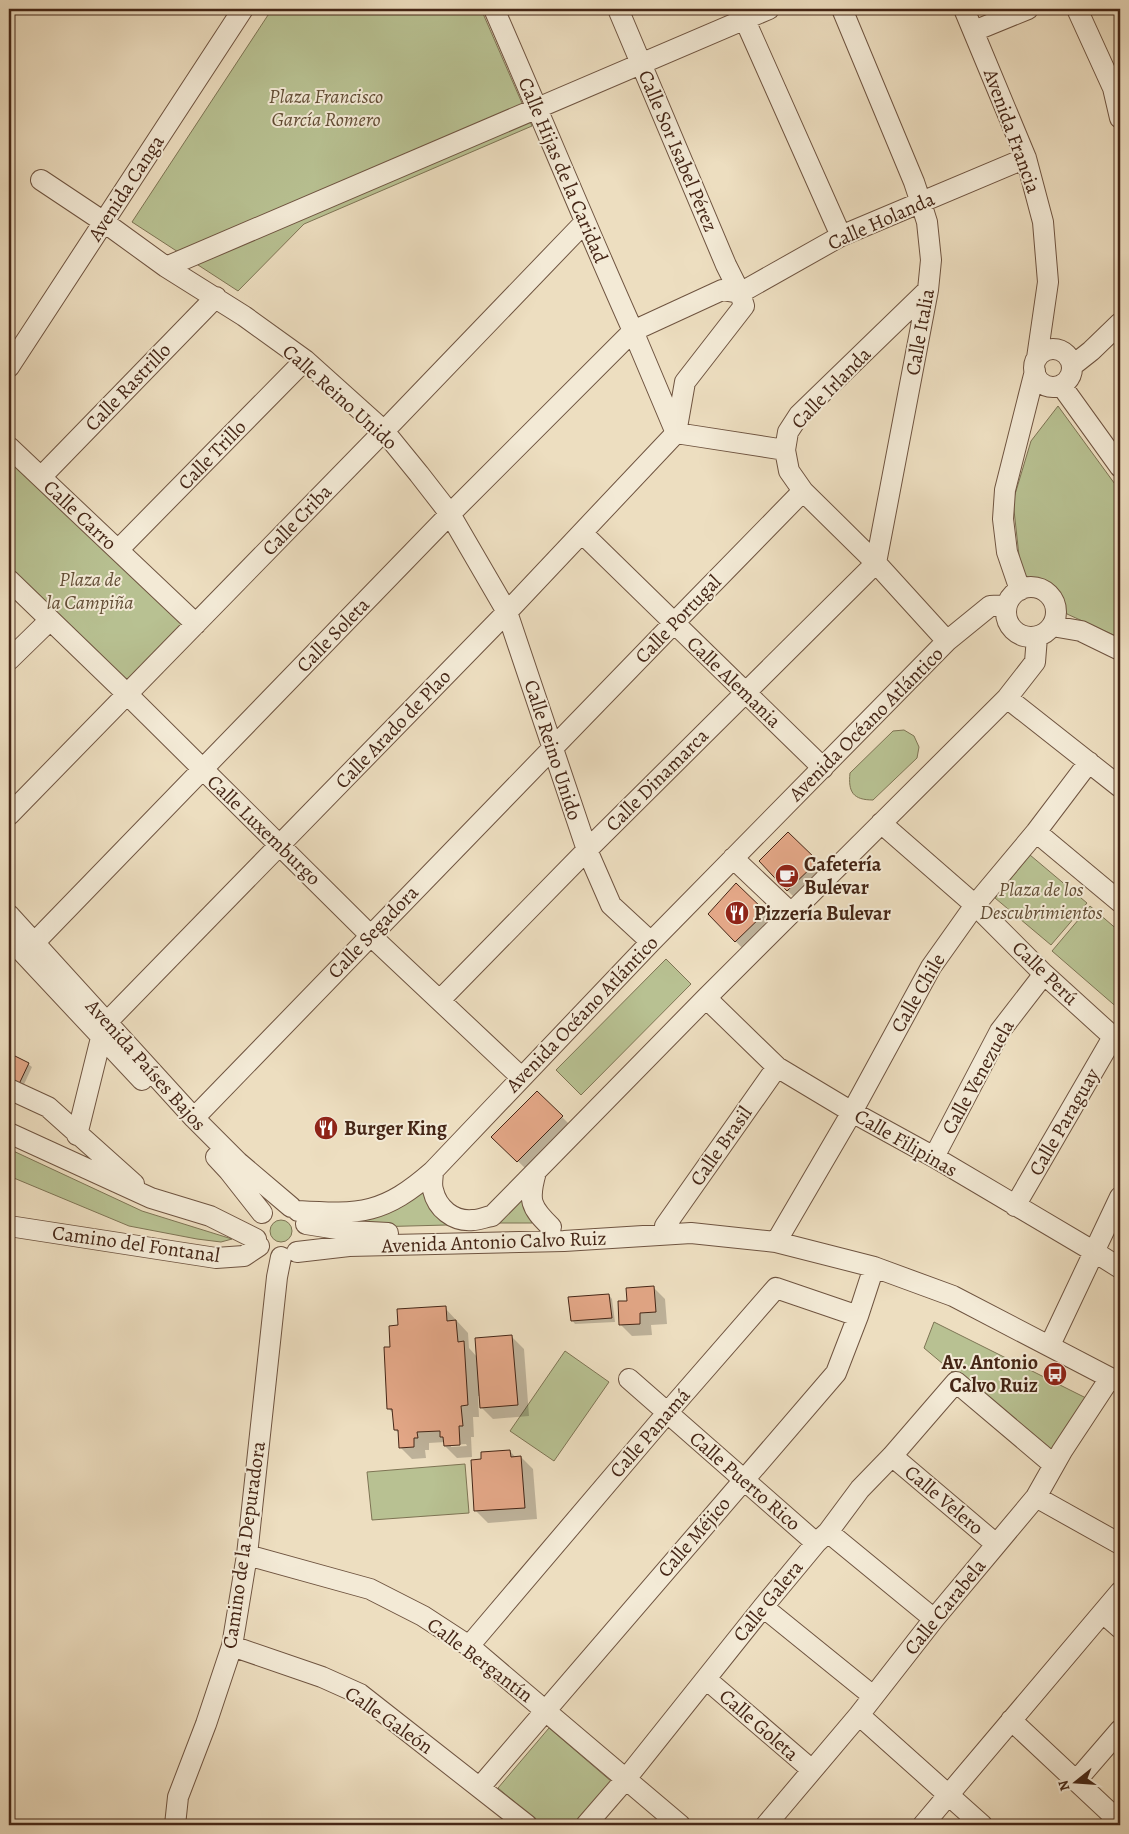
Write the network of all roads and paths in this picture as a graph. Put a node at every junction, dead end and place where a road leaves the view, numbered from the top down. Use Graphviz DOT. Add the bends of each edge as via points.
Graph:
graph roads {
  1 [pos="243,9"];
  2 [pos="494,9"];
  3 [pos="618,9"];
  4 [pos="769,9"];
  5 [pos="842,9"];
  6 [pos="964,9"];
  7 [pos="1028,9"];
  8 [pos="1077,9"];
  9 [pos="743,14"];
  10 [pos="974,31"];
  11 [pos="641,64"];
  12 [pos="1117,86"];
  13 [pos="538,108"];
  14 [pos="1120,118"];
  15 [pos="1026,158"];
  16 [pos="41,180"];
  17 [pos="921,203"];
  18 [pos="104,222"];
  19 [pos="584,223"];
  20 [pos="841,236"];
  21 [pos="166,267"];
  22 [pos="928,290"];
  23 [pos="740,293"];
  24 [pos="216,297"];
  25 [pos="1044,316"];
  26 [pos="1120,323"];
  27 [pos="633,331"];
  28 [pos="1066,358"];
  29 [pos="305,360"];
  30 [pos="1036,365"];
  31 [pos="9,367"];
  32 [pos="1058,386"];
  33 [pos="1022,426"];
  34 [pos="384,431"];
  35 [pos="676,433"];
  36 [pos="9,447"];
  37 [pos="785,450"];
  38 [pos="1120,467"];
  39 [pos="41,477"];
  40 [pos="804,491"];
  41 [pos="450,514"];
  42 [pos="582,533"];
  43 [pos="118,550"];
  44 [pos="876,563"];
  45 [pos="9,580"];
  46 [pos="1020,590"];
  47 [pos="1007,606"];
  48 [pos="507,612"];
  49 [pos="50,620"];
  50 [pos="674,622"];
  51 [pos="196,624"];
  52 [pos="1044,632"];
  53 [pos="947,641"];
  54 [pos="1120,650"];
  55 [pos="9,660"];
  56 [pos="746,693"];
  57 [pos="127,694"];
  58 [pos="1007,698"];
  59 [pos="553,747"];
  60 [pos="1089,762"];
  61 [pos="823,768"];
  62 [pos="202,769"];
  63 [pos="1120,787"];
  64 [pos="9,815"];
  65 [pos="881,823"];
  66 [pos="1036,832"];
  67 [pos="279,844"];
  68 [pos="586,850"];
  69 [pos="734,858"];
  70 [pos="1120,902"];
  71 [pos="975,906"];
  72 [pos="791,914"];
  73 [pos="9,915"];
  74 [pos="370,935"];
  75 [pos="9,938"];
  76 [pos="36,942"];
  77 [pos="651,942"];
  78 [pos="1044,974"];
  79 [pos="706,998"];
  80 [pos="440,1000"];
  81 [pos="104,1030"];
  82 [pos="1116,1040"];
  83 [pos="777,1067"];
  84 [pos="521,1076"];
  85 [pos="9,1089"];
  86 [pos="852,1112"];
  87 [pos="194,1118"];
  88 [pos="9,1133"];
  89 [pos="77,1135"];
  90 [pos="934,1157"];
  91 [pos="433,1171"];
  92 [pos="536,1172"];
  93 [pos="1120,1197"];
  94 [pos="151,1198"];
  95 [pos="1015,1206"];
  96 [pos="298,1214"];
  97 [pos="210,1216"];
  98 [pos="260,1216"];
  99 [pos="492,1216"];
  100 [pos="9,1226"];
  101 [pos="665,1226"];
  102 [pos="551,1227"];
  103 [pos="473,1230"];
  104 [pos="691,1233"];
  105 [pos="258,1242"];
  106 [pos="776,1242"];
  107 [pos="455,1244"];
  108 [pos="1093,1251"];
  109 [pos="289,1255"];
  110 [pos="874,1267"];
  111 [pos="1120,1268"];
  112 [pos="858,1316"];
  113 [pos="1050,1345"];
  114 [pos="629,1379"];
  115 [pos="1115,1381"];
  116 [pos="666,1413"];
  117 [pos="892,1456"];
  118 [pos="1054,1465"];
  119 [pos="743,1480"];
  120 [pos="1036,1497"];
  121 [pos="822,1538"];
  122 [pos="996,1544"];
  123 [pos="1120,1544"];
  124 [pos="247,1555"];
  125 [pos="1120,1592"];
  126 [pos="763,1606"];
  127 [pos="1103,1613"];
  128 [pos="934,1619"];
  129 [pos="1120,1628"];
  130 [pos="232,1646"];
  131 [pos="469,1646"];
  132 [pos="706,1679"];
  133 [pos="873,1696"];
  134 [pos="546,1710"];
  135 [pos="859,1715"];
  136 [pos="1011,1720"];
  137 [pos="1120,1730"];
  138 [pos="812,1770"];
  139 [pos="625,1780"];
  140 [pos="1076,1781"];
  141 [pos="480,1787"];
  142 [pos="949,1795"];
  143 [pos="1120,1821"];
  144 [pos="175,1825"];
  145 [pos="527,1825"];
  146 [pos="586,1825"];
  147 [pos="680,1825"];
  148 [pos="766,1825"];
  149 [pos="923,1825"];
  150 [pos="982,1825"];
  1 -- 18 [label="street, Avenida Canga"];
  2 -- 13 [label="street, Calle Hijas de la Caridad"];
  3 -- 11 [label="street, Calle Sor Isabel Pérez"];
  4 -- 9 [label="street"];
  5 -- 17 [label="street, Calle Italia"];
  6 -- 10 [label="street, Avenida Francia"];
  7 -- 10 [label="street"];
  8 -- 12 [label="street"];
  9 -- 11 [label="street"];
  9 -- 20 [label="street"];
  10 -- 15 [label="street, Avenida Francia"];
  11 -- 13 [label="street"];
  11 -- 23 [label="street, Calle Sor Isabel Pérez"];
  12 -- 14 [label="street"];
  13 -- 19 [label="street, Calle Hijas de la Caridad"];
  13 -- 21 [label="street"];
  15 -- 17 [label="street, Calle Holanda"];
  15 -- 25 [label="street, Avenida Francia" via="1043,222 1048,282"];
  16 -- 18 [label="street, Calle Reino Unido"];
  17 -- 20 [label="street, Calle Holanda"];
  17 -- 22 [label="street, Calle Italia" via="927,222 931,260"];
  18 -- 21 [label="street, Calle Reino Unido"];
  18 -- 31 [label="street, Avenida Canga"];
  19 -- 27 [label="street, Calle Hijas de la Caridad"];
  19 -- 34 [label="street, Calle Criba"];
  20 -- 23 [label="street, Calle Holanda"];
  21 -- 24 [label="street, Calle Reino Unido"];
  22 -- 37 [label="street, Calle Irlanda" via="799,415 788,432"];
  22 -- 44 [label="street, Calle Italia"];
  23 -- 27 [label="street" via="722,290"];
  23 -- 35 [label="street" via="744,306 685,382"];
  24 -- 29 [label="street, Calle Reino Unido"];
  24 -- 39 [label="street, Calle Rastrillo"];
  25 -- 28 [label="street"];
  25 -- 30 [label="street, Avenida Francia"];
  26 -- 28 [label="street" via="1091,351"];
  27 -- 35 [label="street, Calle Hijas de la Caridad"];
  27 -- 41 [label="street, Calle Soleta"];
  28 -- 30 [label="street" via="1051,349 1045,351"];
  28 -- 32 [label="street" via="1070,377"];
  29 -- 34 [label="street, Calle Reino Unido"];
  29 -- 43 [label="street, Calle Trillo"];
  30 -- 32 [label="street" via="1040,381"];
  30 -- 33 [label="street, Avenida Francia"];
  32 -- 33 [label="street, Avenida Francia"];
  32 -- 38 [label="street"];
  33 -- 46 [label="street, Avenida Francia" via="1005,490 1003,520 1007,552"];
  34 -- 41 [label="street, Calle Reino Unido"];
  34 -- 51 [label="street, Calle Criba"];
  35 -- 37 [label="street"];
  35 -- 42 [label="street, Calle Arado de Plao"];
  36 -- 39 [label="street, Calle Carro"];
  37 -- 40 [label="street, Calle Irlanda" via="789,471"];
  39 -- 43 [label="street, Calle Carro"];
  40 -- 44 [label="street, Calle Irlanda"];
  40 -- 50 [label="street, Calle Portugal"];
  41 -- 48 [label="street, Calle Reino Unido"];
  41 -- 62 [label="street, Calle Soleta"];
  42 -- 48 [label="street, Calle Arado de Plao"];
  42 -- 50 [label="street, Calle Alemania"];
  43 -- 51 [label="street, Calle Carro"];
  44 -- 53 [label="street"];
  44 -- 56 [label="street, Calle Dinamarca"];
  45 -- 49 [label="street, Calle Luxemburgo"];
  46 -- 47 [label="street"];
  46 -- 52 [label="street" via="1034,587 1049,594 1054,602 1056,619"];
  47 -- 52 [label="street" via="1009,625 1014,631 1029,638"];
  47 -- 53 [label="street, Avenida Océano Atlántico" via="990,606"];
  48 -- 59 [label="street, Calle Reino Unido"];
  48 -- 67 [label="street, Calle Arado de Plao"];
  49 -- 55 [label="street"];
  49 -- 57 [label="street, Calle Luxemburgo"];
  50 -- 56 [label="street, Calle Alemania"];
  50 -- 59 [label="street, Calle Portugal"];
  51 -- 57 [label="street, Calle Criba"];
  52 -- 54 [label="street" via="1081,631"];
  52 -- 58 [label="street" via="1035,662"];
  53 -- 61 [label="street, Avenida Océano Atlántico"];
  56 -- 61 [label="street, Calle Alemania"];
  56 -- 68 [label="street, Calle Dinamarca"];
  57 -- 62 [label="street, Calle Luxemburgo"];
  57 -- 64 [label="street, Calle Criba"];
  58 -- 60 [label="street"];
  58 -- 65 [label="street"];
  59 -- 68 [label="street, Calle Reino Unido"];
  59 -- 74 [label="street, Calle Segadora"];
  60 -- 63 [label="street"];
  60 -- 66 [label="street, Calle Chile"];
  61 -- 69 [label="street, Avenida Océano Atlántico"];
  62 -- 67 [label="street, Calle Luxemburgo"];
  62 -- 76 [label="street, Calle Soleta"];
  65 -- 71 [label="street, Calle Perú"];
  65 -- 72 [label="street"];
  66 -- 70 [label="street"];
  66 -- 71 [label="street, Calle Chile"];
  67 -- 74 [label="street, Calle Luxemburgo"];
  67 -- 81 [label="street, Calle Arado de Plao"];
  68 -- 77 [label="street, Calle Reino Unido" via="611,905"];
  68 -- 80 [label="street, Calle Dinamarca"];
  69 -- 72 [label="street"];
  69 -- 77 [label="street, Avenida Océano Atlántico"];
  71 -- 78 [label="street, Calle Perú"];
  71 -- 86 [label="street, Calle Chile" via="931,967"];
  72 -- 79 [label="street"];
  73 -- 76 [label="street, Avenida Países Bajos"];
  74 -- 80 [label="street, Calle Luxemburgo"];
  74 -- 87 [label="street, Calle Segadora"];
  75 -- 81 [label="street, Avenida Países Bajos"];
  76 -- 81 [label="street, Avenida Países Bajos"];
  77 -- 84 [label="street, Avenida Océano Atlántico"];
  78 -- 82 [label="street, Calle Perú"];
  78 -- 90 [label="street, Calle Venezuela" via="1000,1031"];
  79 -- 83 [label="street, Calle Filipinas"];
  79 -- 92 [label="street"];
  80 -- 84 [label="street, Calle Luxemburgo"];
  81 -- 87 [label="street, Avenida Países Bajos"];
  81 -- 89 [label="street"];
  81 -- 98 [label="street, Avenida Países Bajos" via="229,1171"];
  82 -- 95 [label="street, Calle Paraguay"];
  83 -- 86 [label="street, Calle Filipinas"];
  83 -- 101 [label="street, Calle Brasil"];
  84 -- 91 [label="street, Avenida Océano Atlántico"];
  85 -- 89 [label="street" via="48,1107"];
  86 -- 90 [label="street, Calle Filipinas"];
  86 -- 106 [label="street, Calle Chile"];
  87 -- 96 [label="street, Avenida Países Bajos"];
  88 -- 94 [label="street"];
  89 -- 94 [label="street"];
  90 -- 95 [label="street, Calle Filipinas"];
  91 -- 96 [label="street, Avenida Océano Atlántico" via="411,1190 367,1210 347,1214"];
  91 -- 99 [label="street" via="432,1189 444,1211 456,1219 472,1221"];
  92 -- 99 [label="street"];
  92 -- 102 [label="street" via="531,1189 532,1205"];
  93 -- 108 [label="street"];
  94 -- 97 [label="street"];
  95 -- 108 [label="street, Calle Filipinas"];
  96 -- 98 [label="street" via="276,1206 268,1208"];
  96 -- 103 [label="street, Avenida Antonio Calvo Ruiz" via="350,1232"];
  96 -- 109 [label="street" via="306,1240 302,1247"];
  97 -- 98 [label="street"];
  97 -- 105 [label="street"];
  98 -- 105 [label="street" via="255,1228"];
  99 -- 103 [label="street"];
  100 -- 105 [label="street, Camino del Fontanal" via="216,1258 244,1256"];
  101 -- 102 [label="street, Avenida Antonio Calvo Ruiz"];
  101 -- 104 [label="street, Avenida Antonio Calvo Ruiz"];
  102 -- 103 [label="street, Avenida Antonio Calvo Ruiz"];
  103 -- 107 [label="street"];
  104 -- 106 [label="street, Avenida Antonio Calvo Ruiz"];
  104 -- 107 [label="street, Avenida Antonio Calvo Ruiz"];
  105 -- 109 [label="street" via="265,1252"];
  106 -- 110 [label="street, Avenida Antonio Calvo Ruiz"];
  107 -- 109 [label="street, Avenida Antonio Calvo Ruiz" via="349,1246"];
  108 -- 111 [label="street, Calle Filipinas"];
  108 -- 113 [label="street"];
  109 -- 124 [label="street, Camino de la Depuradora" via="277,1277"];
  110 -- 112 [label="street, Calle Méjico"];
  110 -- 113 [label="street, Avenida Antonio Calvo Ruiz" via="952,1296"];
  112 -- 116 [label="street, Calle Panamá" via="776,1288"];
  112 -- 119 [label="street, Calle Méjico" via="836,1373"];
  113 -- 115 [label="street, Avenida Antonio Calvo Ruiz"];
  114 -- 116 [label="street, Calle Puerto Rico"];
  115 -- 118 [label="street, Calle Carabela"];
  116 -- 119 [label="street, Calle Puerto Rico"];
  116 -- 131 [label="street, Calle Panamá"];
  117 -- 118 [label="street, Calle Galera" via="956,1382"];
  117 -- 121 [label="street, Calle Galera" via="860,1489"];
  117 -- 122 [label="street, Calle Velero"];
  118 -- 120 [label="street, Calle Carabela"];
  119 -- 121 [label="street, Calle Puerto Rico"];
  119 -- 134 [label="street, Calle Méjico"];
  120 -- 122 [label="street, Calle Carabela"];
  120 -- 123 [label="street"];
  121 -- 126 [label="street, Calle Galera"];
  121 -- 128 [label="street, Calle Puerto Rico"];
  122 -- 128 [label="street, Calle Carabela"];
  124 -- 130 [label="street, Camino de la Depuradora"];
  124 -- 131 [label="street, Calle Bergantín" via="370,1589 422,1616"];
  125 -- 127 [label="street"];
  126 -- 132 [label="street, Calle Galera"];
  126 -- 133 [label="street"];
  127 -- 129 [label="street"];
  127 -- 136 [label="street"];
  128 -- 133 [label="street, Calle Carabela"];
  130 -- 141 [label="street, Calle Galeón" via="322,1677 360,1694"];
  130 -- 144 [label="street, Camino de la Depuradora" via="178,1797"];
  131 -- 134 [label="street, Calle Bergantín"];
  132 -- 138 [label="street, Calle Goleta"];
  132 -- 139 [label="street, Calle Galera"];
  133 -- 135 [label="street, Calle Carabela"];
  134 -- 139 [label="street, Calle Bergantín"];
  134 -- 141 [label="street, Calle Méjico"];
  135 -- 138 [label="street, Calle Carabela"];
  135 -- 142 [label="street"];
  136 -- 140 [label="street"];
  136 -- 142 [label="street"];
  137 -- 140 [label="street"];
  138 -- 148 [label="street, Calle Carabela"];
  139 -- 146 [label="street, Calle Galera"];
  139 -- 147 [label="street, Calle Bergantín"];
  140 -- 143 [label="street"];
  141 -- 145 [label="street, Calle Galeón"];
  142 -- 149 [label="street"];
  142 -- 150 [label="street"];
}
